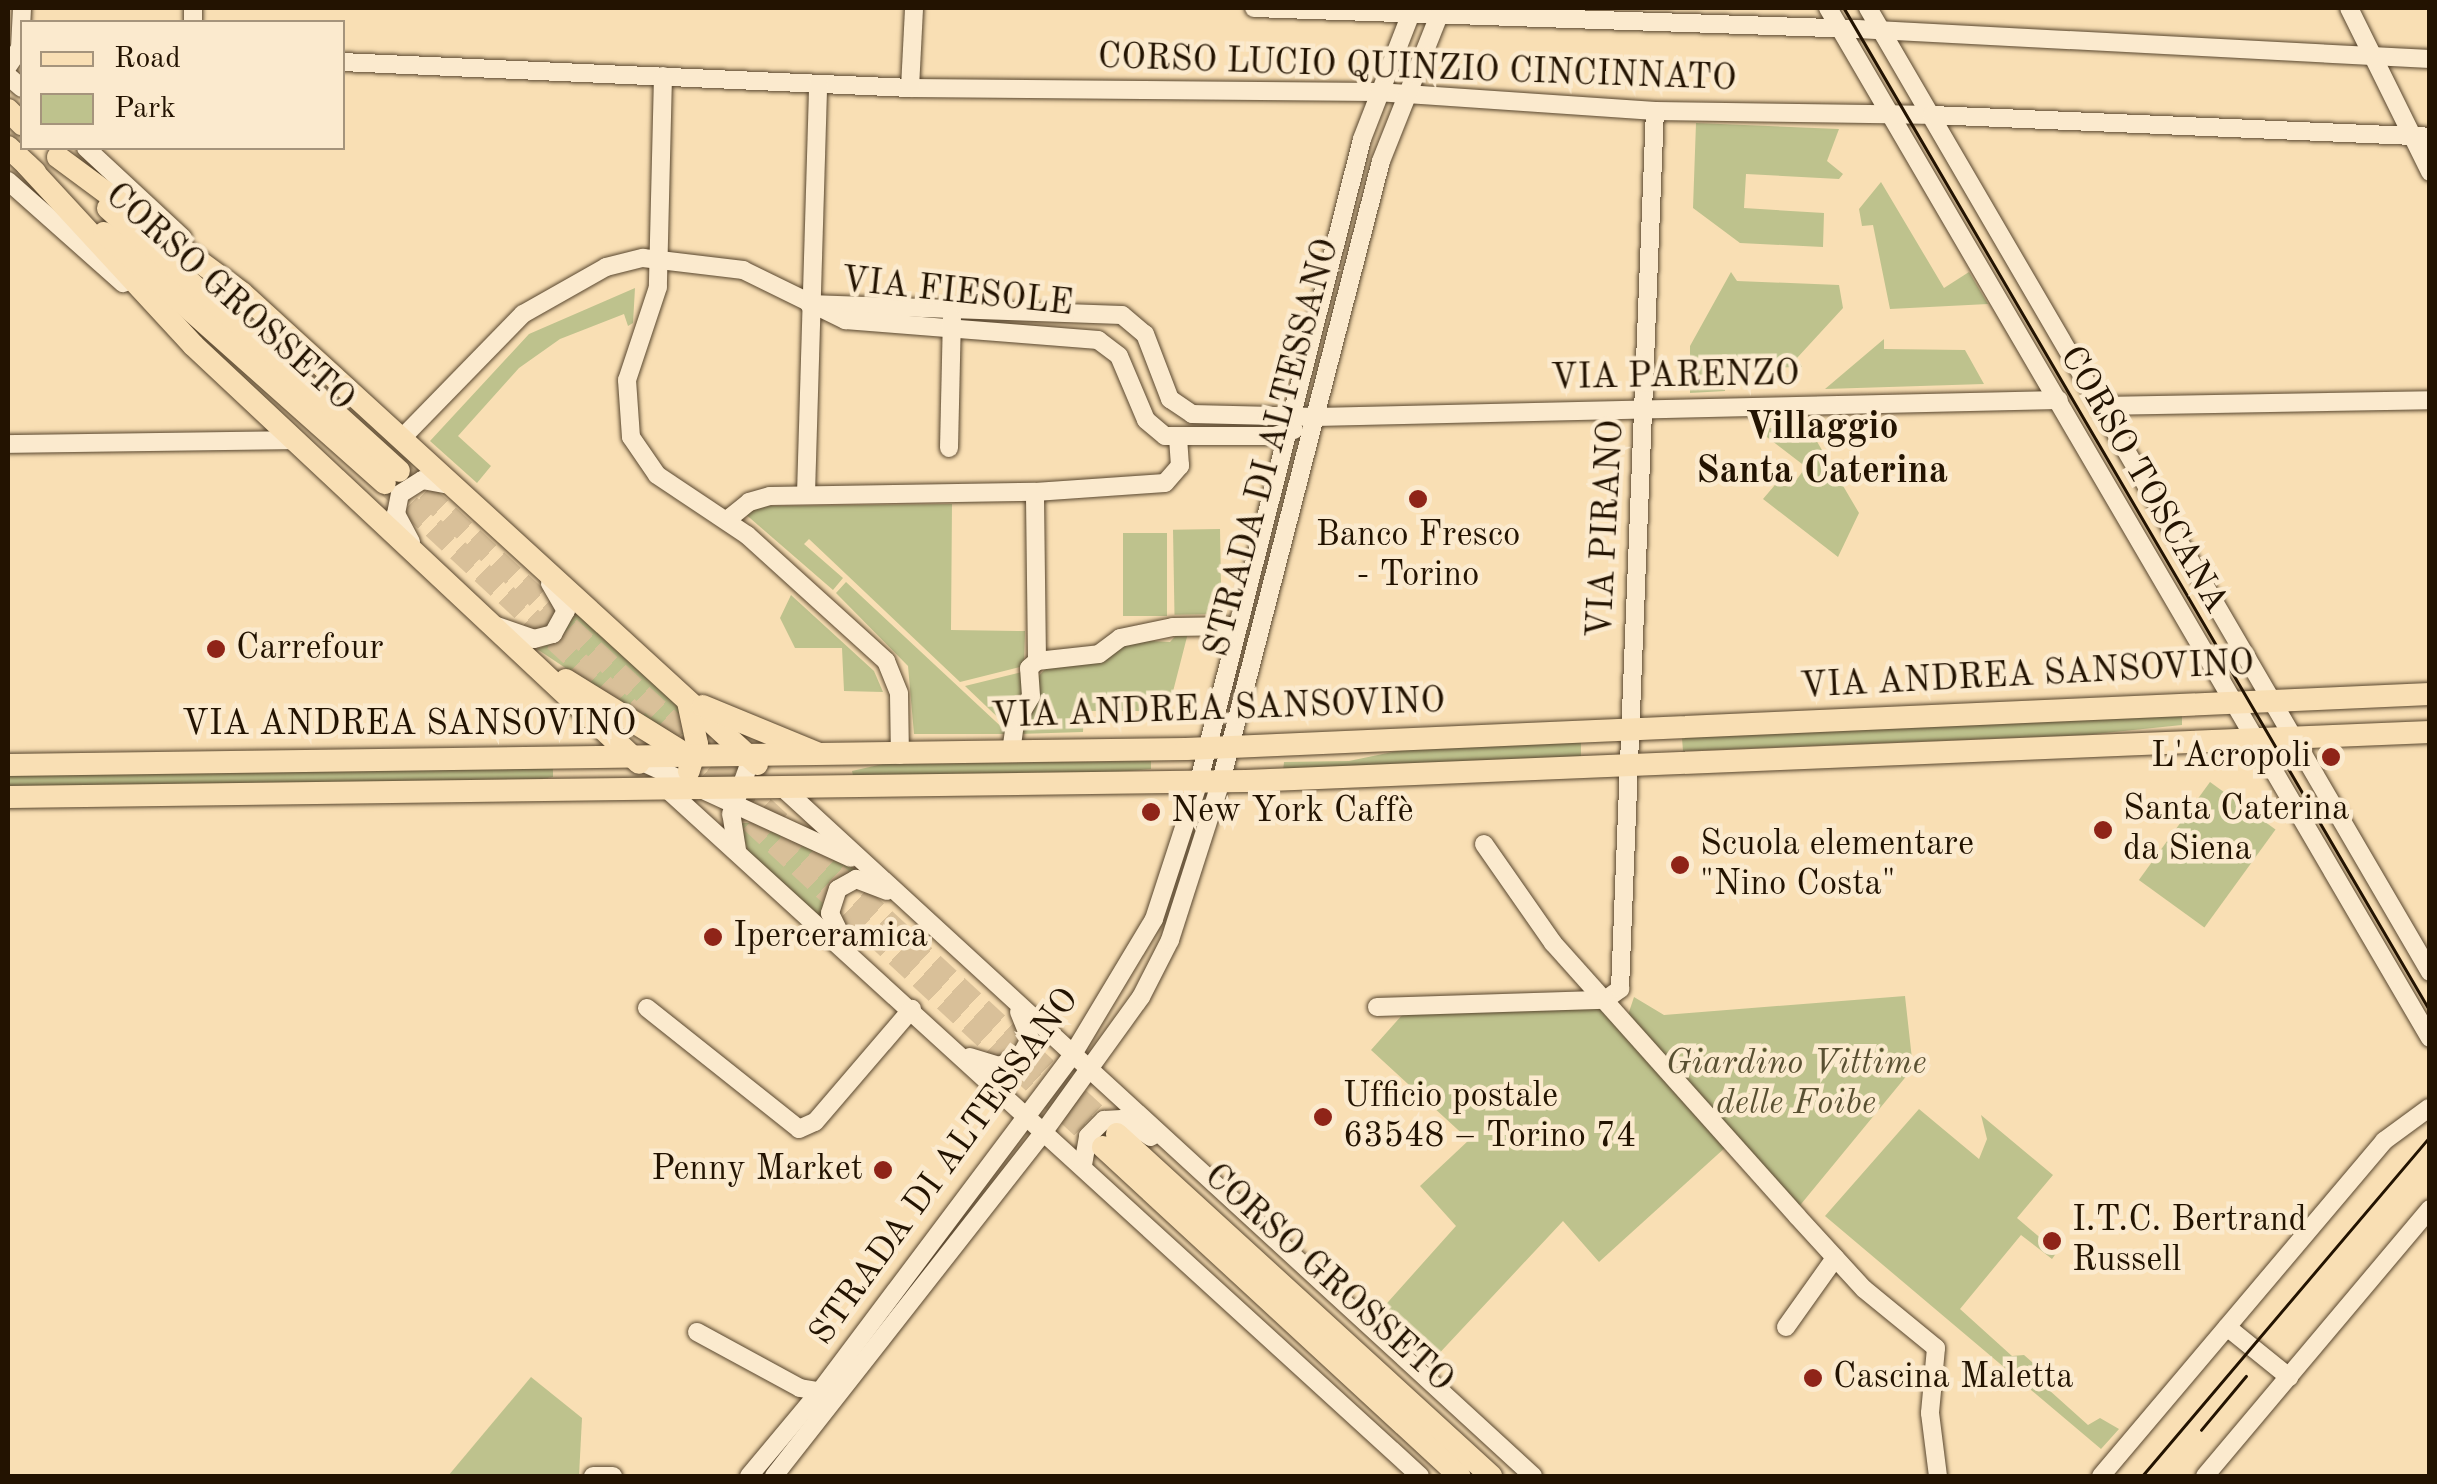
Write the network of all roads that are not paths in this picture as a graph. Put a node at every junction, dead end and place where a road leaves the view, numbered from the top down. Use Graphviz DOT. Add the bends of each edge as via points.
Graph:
graph roads {
  1 [pos="914,8"];
  2 [pos="1254,8"];
  3 [pos="1828,8"];
  4 [pos="1868,8"];
  5 [pos="2349,8"];
  6 [pos="1412,10"];
  7 [pos="1440,11"];
  8 [pos="1841,29"];
  9 [pos="1882,31"];
  10 [pos="2374,58"];
  11 [pos="2430,60"];
  12 [pos="345,62"];
  13 [pos="663,76"];
  14 [pos="818,84"];
  15 [pos="910,88"];
  16 [pos="1377,92"];
  17 [pos="1404,95"];
  18 [pos="1655,111"];
  19 [pos="1892,115"];
  20 [pos="1932,115"];
  21 [pos="2420,136"];
  22 [pos="8,147"];
  23 [pos="88,150"];
  24 [pos="53,152"];
  25 [pos="27,165"];
  26 [pos="2430,172"];
  27 [pos="8,181"];
  28 [pos="658,258"];
  29 [pos="242,294"];
  30 [pos="809,304"];
  31 [pos="953,307"];
  32 [pos="951,330"];
  33 [pos="193,345"];
  34 [pos="2060,400"];
  35 [pos="2430,400"];
  36 [pos="2100,406"];
  37 [pos="1644,410"];
  38 [pos="1292,413"];
  39 [pos="1316,417"];
  40 [pos="1286,434"];
  41 [pos="1178,437"];
  42 [pos="401,439"];
  43 [pos="292,440"];
  44 [pos="8,444"];
  45 [pos="949,448"];
  46 [pos="452,486"];
  47 [pos="1035,492"];
  48 [pos="806,494"];
  49 [pos="727,520"];
  50 [pos="420,559"];
  51 [pos="532,559"];
  52 [pos="487,623"];
  53 [pos="1237,626"];
  54 [pos="516,649"];
  55 [pos="1037,661"];
  56 [pos="2430,694"];
  57 [pos="686,698"];
  58 [pos="2274,700"];
  59 [pos="2234,701"];
  60 [pos="1630,729"];
  61 [pos="2430,732"];
  62 [pos="2296,738"];
  63 [pos="2258,741"];
  64 [pos="1218,747"];
  65 [pos="1011,752"];
  66 [pos="900,755"];
  67 [pos="633,758"];
  68 [pos="827,758"];
  69 [pos="8,765"];
  70 [pos="1632,770"];
  71 [pos="682,776"];
  72 [pos="1210,781"];
  73 [pos="741,782"];
  74 [pos="784,788"];
  75 [pos="8,797"];
  76 [pos="1484,844"];
  77 [pos="739,856"];
  78 [pos="873,869"];
  79 [pos="909,904"];
  80 [pos="856,958"];
  81 [pos="2430,972"];
  82 [pos="1008,995"];
  83 [pos="1605,1000"];
  84 [pos="1376,1007"];
  85 [pos="646,1008"];
  86 [pos="912,1010"];
  87 [pos="2430,1038"];
  88 [pos="956,1050"];
  89 [pos="1073,1054"];
  90 [pos="1089,1068"];
  91 [pos="2429,1107"];
  92 [pos="1027,1114"];
  93 [pos="2430,1127"];
  94 [pos="1045,1130"];
  95 [pos="1186,1157"];
  96 [pos="1083,1166"];
  97 [pos="2430,1209"];
  98 [pos="1836,1258"];
  99 [pos="1786,1327"];
  100 [pos="2227,1327"];
  101 [pos="697,1332"];
  102 [pos="2290,1377"];
  103 [pos="822,1390"];
  104 [pos="839,1400"];
  105 [pos="1392,1415"];
  106 [pos="1486,1434"];
  107 [pos="593,1476"];
  108 [pos="613,1476"];
  109 [pos="748,1476"];
  110 [pos="774,1476"];
  111 [pos="1420,1476"];
  112 [pos="1443,1476"];
  113 [pos="1458,1476"];
  114 [pos="1491,1476"];
  115 [pos="1519,1476"];
  116 [pos="1534,1476"];
  117 [pos="1938,1476"];
  118 [pos="2101,1476"];
  119 [pos="2205,1476"];
  1 -- 15 [label="street"];
  2 -- 6 [label="street, CORSO LUCIO QUINZIO CINCINNATO"];
  3 -- 8 [label="street, CORSO TOSCANA"];
  4 -- 9 [label="street, CORSO TOSCANA"];
  5 -- 10 [label="street"];
  6 -- 7 [label="street, CORSO LUCIO QUINZIO CINCINNATO"];
  6 -- 16 [label="street, STRADA DI ALTESSANO"];
  7 -- 8 [label="street, CORSO LUCIO QUINZIO CINCINNATO"];
  7 -- 17 [label="street, STRADA DI ALTESSANO"];
  8 -- 9 [label="street, CORSO LUCIO QUINZIO CINCINNATO"];
  8 -- 19 [label="street, CORSO TOSCANA"];
  9 -- 10 [label="street, CORSO LUCIO QUINZIO CINCINNATO"];
  9 -- 20 [label="street, CORSO TOSCANA"];
  10 -- 11 [label="street, CORSO LUCIO QUINZIO CINCINNATO"];
  10 -- 21 [label="street"];
  12 -- 13 [label="street, CORSO LUCIO QUINZIO CINCINNATO"];
  13 -- 14 [label="street, CORSO LUCIO QUINZIO CINCINNATO"];
  13 -- 28 [label="street"];
  14 -- 15 [label="street, CORSO LUCIO QUINZIO CINCINNATO"];
  14 -- 30 [label="street"];
  15 -- 16 [label="street, CORSO LUCIO QUINZIO CINCINNATO"];
  16 -- 17 [label="street, CORSO LUCIO QUINZIO CINCINNATO"];
  16 -- 38 [label="street, STRADA DI ALTESSANO"];
  17 -- 18 [label="street, CORSO LUCIO QUINZIO CINCINNATO"];
  17 -- 39 [label="street, STRADA DI ALTESSANO"];
  18 -- 19 [label="street, CORSO LUCIO QUINZIO CINCINNATO"];
  18 -- 37 [label="street, VIA PIRANO"];
  19 -- 20 [label="street, CORSO LUCIO QUINZIO CINCINNATO"];
  19 -- 34 [label="street, CORSO TOSCANA"];
  20 -- 21 [label="street, CORSO LUCIO QUINZIO CINCINNATO"];
  20 -- 36 [label="street, CORSO TOSCANA"];
  21 -- 26 [label="street"];
  22 -- 25 [label="main road, CORSO GROSSETO"];
  23 -- 29 [label="street, CORSO GROSSETO"];
  24 -- 25 [label="main road, CORSO GROSSETO" via="392,477"];
  24 -- 29 [label="main road, CORSO GROSSETO"];
  25 -- 33 [label="main road, CORSO GROSSETO"];
  27 -- 33 [label="street, CORSO GROSSETO"];
  28 -- 30 [label="street" via="735,268"];
  28 -- 42 [label="street" via="606,267 523,314"];
  28 -- 49 [label="street" via="656,302 626,386 630,431 657,476"];
  29 -- 42 [label="main road, CORSO GROSSETO"];
  30 -- 31 [label="street, VIA FIESOLE"];
  30 -- 32 [label="street, VIA FIESOLE" via="845,320"];
  30 -- 48 [label="street"];
  31 -- 32 [label="street"];
  31 -- 38 [label="street, VIA FIESOLE" via="1122,315 1145,334 1168,396 1181,410"];
  32 -- 41 [label="street, VIA FIESOLE" via="1102,341 1120,358 1148,424"];
  32 -- 45 [label="street"];
  33 -- 43 [label="main road, CORSO GROSSETO"];
  34 -- 37 [label="street, VIA PARENZO"];
  34 -- 59 [label="street, CORSO TOSCANA"];
  35 -- 36 [label="street"];
  36 -- 58 [label="street, CORSO TOSCANA"];
  37 -- 39 [label="street, VIA PARENZO"];
  37 -- 60 [label="street, VIA PIRANO"];
  38 -- 39 [label="street, VIA PARENZO"];
  38 -- 40 [label="street, STRADA DI ALTESSANO"];
  39 -- 40 [label="street"];
  39 -- 64 [label="street, STRADA DI ALTESSANO"];
  40 -- 41 [label="street"];
  40 -- 53 [label="street, STRADA DI ALTESSANO"];
  41 -- 47 [label="street" via="1180,469 1165,483"];
  42 -- 46 [label="main road, CORSO GROSSETO"];
  43 -- 44 [label="street"];
  43 -- 50 [label="main road, CORSO GROSSETO"];
  46 -- 50 [label="street, CORSO GROSSETO" via="418,481 397,499 397,518"];
  46 -- 51 [label="main road, CORSO GROSSETO"];
  47 -- 48 [label="street"];
  47 -- 55 [label="street"];
  48 -- 49 [label="street" via="753,499"];
  49 -- 66 [label="street" via="886,661 899,694"];
  50 -- 52 [label="main road, CORSO GROSSETO"];
  51 -- 52 [label="street, CORSO GROSSETO" via="564,604 560,626 539,640"];
  51 -- 57 [label="main road, CORSO GROSSETO"];
  52 -- 54 [label="main road, CORSO GROSSETO"];
  53 -- 55 [label="street" via="1173,626 1120,638 1102,653"];
  53 -- 64 [label="street, STRADA DI ALTESSANO"];
  54 -- 67 [label="main road, CORSO GROSSETO"];
  54 -- 71 [label="main road"];
  55 -- 65 [label="street" via="1029,668 1031,696"];
  56 -- 58 [label="main road, VIA ANDREA SANSOVINO"];
  57 -- 68 [label="main road"];
  57 -- 71 [label="main road" via="696,726"];
  57 -- 73 [label="main road, CORSO GROSSETO"];
  58 -- 59 [label="main road, VIA ANDREA SANSOVINO"];
  58 -- 62 [label="street, CORSO TOSCANA"];
  59 -- 60 [label="main road, VIA ANDREA SANSOVINO"];
  59 -- 63 [label="street, CORSO TOSCANA"];
  60 -- 64 [label="main road, VIA ANDREA SANSOVINO"];
  60 -- 70 [label="street, VIA PIRANO"];
  61 -- 62 [label="main road, VIA ANDREA SANSOVINO"];
  62 -- 63 [label="main road, VIA ANDREA SANSOVINO"];
  62 -- 81 [label="street, CORSO TOSCANA"];
  63 -- 70 [label="main road, VIA ANDREA SANSOVINO"];
  63 -- 87 [label="street, CORSO TOSCANA"];
  64 -- 65 [label="main road, VIA ANDREA SANSOVINO"];
  64 -- 72 [label="street, STRADA DI ALTESSANO"];
  65 -- 66 [label="main road, VIA ANDREA SANSOVINO"];
  66 -- 68 [label="main road, VIA ANDREA SANSOVINO"];
  67 -- 69 [label="main road, VIA ANDREA SANSOVINO"];
  67 -- 71 [label="main road, VIA ANDREA SANSOVINO"];
  67 -- 71 [label="main road, CORSO GROSSETO"];
  68 -- 73 [label="main road, VIA ANDREA SANSOVINO"];
  70 -- 72 [label="main road, VIA ANDREA SANSOVINO"];
  70 -- 83 [label="street, VIA PIRANO" via="1621,985"];
  71 -- 73 [label="main road, VIA ANDREA SANSOVINO"];
  71 -- 73 [label="main road, VIA ANDREA SANSOVINO" via="711,789"];
  71 -- 75 [label="main road, VIA ANDREA SANSOVINO"];
  71 -- 77 [label="street, CORSO GROSSETO"];
  72 -- 74 [label="main road, VIA ANDREA SANSOVINO"];
  72 -- 89 [label="street, STRADA DI ALTESSANO" via="1150,925"];
  72 -- 90 [label="street, STRADA DI ALTESSANO" via="1164,953"];
  73 -- 74 [label="main road, CORSO GROSSETO"];
  73 -- 77 [label="street" via="730,824"];
  73 -- 78 [label="street, CORSO GROSSETO"];
  74 -- 78 [label="street, CORSO GROSSETO"];
  76 -- 83 [label="street" via="1531,917"];
  77 -- 80 [label="street, CORSO GROSSETO"];
  78 -- 79 [label="street, CORSO GROSSETO"];
  79 -- 80 [label="street, CORSO GROSSETO" via="864,880 840,886 830,913"];
  79 -- 82 [label="street, CORSO GROSSETO"];
  80 -- 86 [label="street, CORSO GROSSETO"];
  82 -- 88 [label="street, CORSO GROSSETO" via="1028,1029 1024,1054 999,1066"];
  82 -- 89 [label="street, CORSO GROSSETO"];
  83 -- 84 [label="street"];
  83 -- 98 [label="street"];
  85 -- 86 [label="street" via="799,1129 812,1125"];
  86 -- 88 [label="street, CORSO GROSSETO"];
  88 -- 92 [label="street, CORSO GROSSETO"];
  89 -- 90 [label="street, CORSO GROSSETO"];
  89 -- 92 [label="street, STRADA DI ALTESSANO"];
  90 -- 94 [label="street, STRADA DI ALTESSANO"];
  90 -- 95 [label="street, CORSO GROSSETO"];
  91 -- 93 [label="street"];
  91 -- 100 [label="street" via="2384,1141"];
  92 -- 94 [label="street, CORSO GROSSETO"];
  92 -- 103 [label="street, STRADA DI ALTESSANO"];
  94 -- 96 [label="street, CORSO GROSSETO"];
  94 -- 104 [label="street, STRADA DI ALTESSANO"];
  95 -- 96 [label="street, CORSO GROSSETO" via="1114,1117 1090,1132"];
  95 -- 106 [label="street, CORSO GROSSETO"];
  96 -- 111 [label="street, CORSO GROSSETO"];
  97 -- 102 [label="street"];
  98 -- 99 [label="street"];
  98 -- 117 [label="street" via="1938,1351 1930,1413"];
  100 -- 102 [label="street"];
  100 -- 118 [label="street"];
  101 -- 103 [label="street, STRADA DI ALTESSANO" via="800,1388"];
  102 -- 119 [label="street"];
  103 -- 104 [label="street, STRADA DI ALTESSANO"];
  103 -- 109 [label="street, STRADA DI ALTESSANO"];
  104 -- 110 [label="street, STRADA DI ALTESSANO"];
  105 -- 112 [label="street, CORSO GROSSETO"];
  105 -- 113 [label="main road, CORSO GROSSETO"];
  105 -- 114 [label="main road, CORSO GROSSETO" via="1110,1140"];
  106 -- 115 [label="street, CORSO GROSSETO"];
  106 -- 116 [label="street, CORSO GROSSETO"];
  107 -- 108 [label="street"];
}
